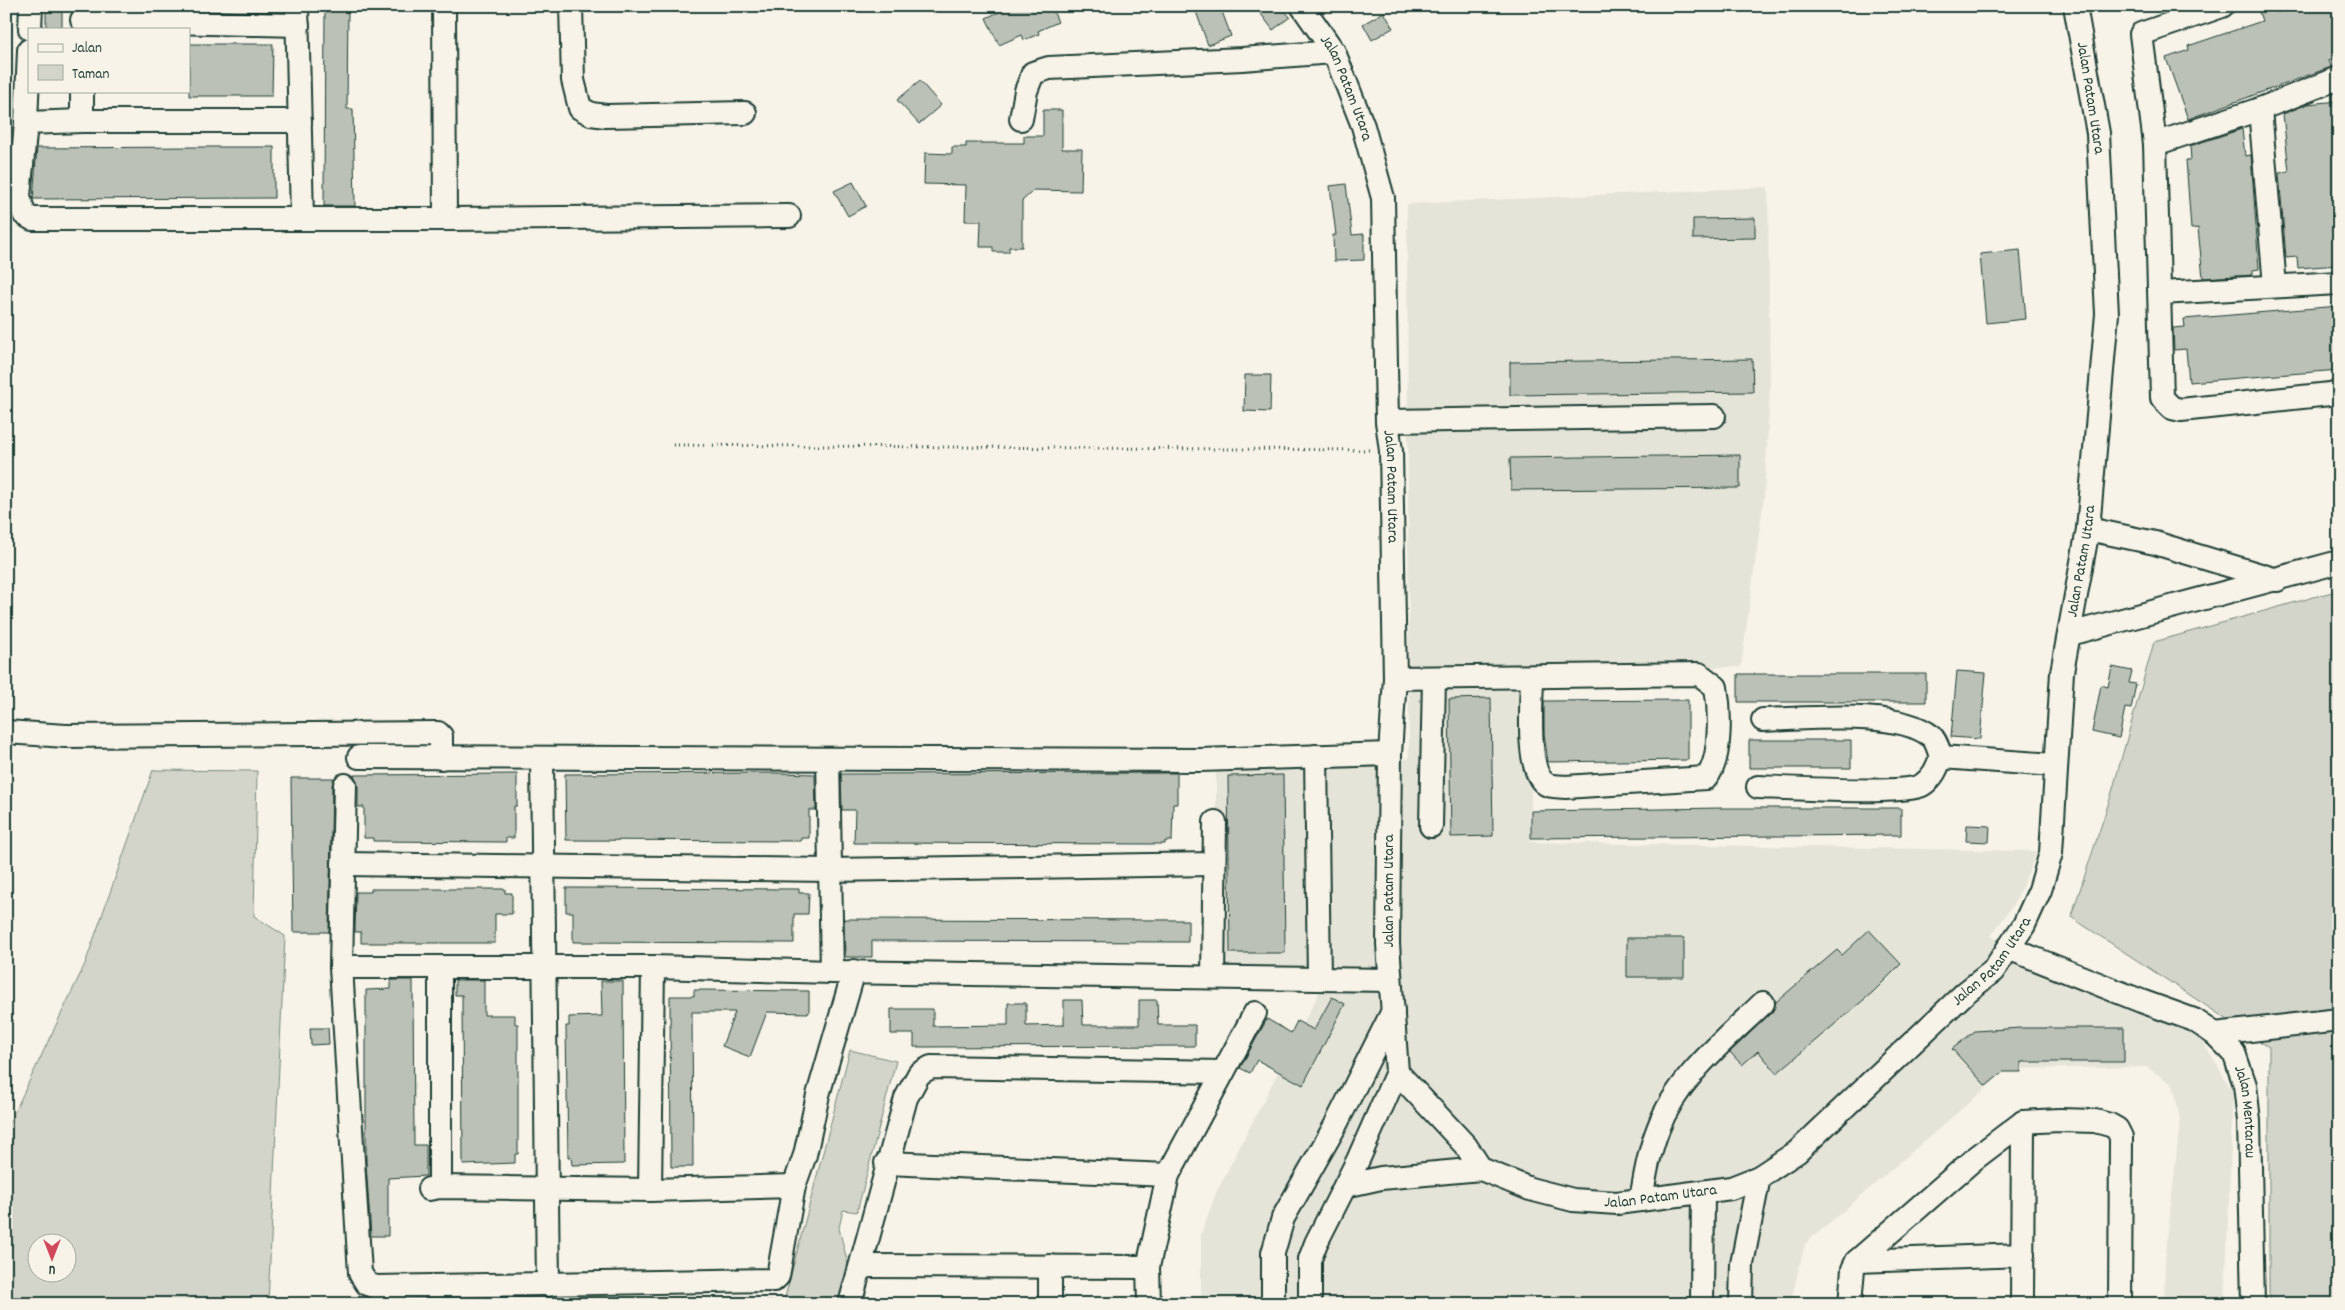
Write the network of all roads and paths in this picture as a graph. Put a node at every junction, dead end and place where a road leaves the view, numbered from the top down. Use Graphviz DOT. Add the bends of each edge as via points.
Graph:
graph roads {
  1 [pos="31,6"];
  2 [pos="444,6"];
  3 [pos="571,6"];
  4 [pos="1302,6"];
  5 [pos="2075,6"];
  6 [pos="2222,6"];
  7 [pos="298,15"];
  8 [pos="82,18"];
  9 [pos="30,28"];
  10 [pos="1334,52"];
  11 [pos="28,74"];
  12 [pos="2339,78"];
  13 [pos="82,92"];
  14 [pos="2260,108"];
  15 [pos="745,113"];
  16 [pos="1021,119"];
  17 [pos="82,121"];
  18 [pos="300,122"];
  19 [pos="26,123"];
  20 [pos="2154,144"];
  21 [pos="789,216"];
  22 [pos="302,219"];
  23 [pos="445,219"];
  24 [pos="2339,283"];
  25 [pos="2274,286"];
  26 [pos="2160,293"];
  27 [pos="2339,393"];
  28 [pos="1714,416"];
  29 [pos="1388,421"];
  30 [pos="673,445"];
  31 [pos="1391,450"];
  32 [pos="2088,529"];
  33 [pos="2339,562"];
  34 [pos="2277,580"];
  35 [pos="2070,634"];
  36 [pos="1532,677"];
  37 [pos="1395,678"];
  38 [pos="1434,678"];
  39 [pos="1764,720"];
  40 [pos="6,732"];
  41 [pos="1390,754"];
  42 [pos="1316,756"];
  43 [pos="359,757"];
  44 [pos="1941,757"];
  45 [pos="441,758"];
  46 [pos="542,758"];
  47 [pos="828,759"];
  48 [pos="2055,765"];
  49 [pos="345,784"];
  50 [pos="1758,787"];
  51 [pos="1215,822"];
  52 [pos="1432,826"];
  53 [pos="343,864"];
  54 [pos="1213,864"];
  55 [pos="543,866"];
  56 [pos="829,870"];
  57 [pos="2008,948"];
  58 [pos="341,967"];
  59 [pos="440,967"];
  60 [pos="653,967"];
  61 [pos="544,968"];
  62 [pos="854,971"];
  63 [pos="832,972"];
  64 [pos="1212,977"];
  65 [pos="1318,978"];
  66 [pos="1390,980"];
  67 [pos="1763,1004"];
  68 [pos="1394,1008"];
  69 [pos="1255,1013"];
  70 [pos="2339,1020"];
  71 [pos="2215,1034"];
  72 [pos="1223,1072"];
  73 [pos="1397,1072"];
  74 [pos="2023,1122"];
  75 [pos="886,1163"];
  76 [pos="1482,1168"];
  77 [pos="1168,1175"];
  78 [pos="1759,1177"];
  79 [pos="794,1186"];
  80 [pos="1344,1186"];
  81 [pos="546,1190"];
  82 [pos="650,1190"];
  83 [pos="1702,1193"];
  84 [pos="1641,1200"];
  85 [pos="2022,1255"];
  86 [pos="1857,1261"];
  87 [pos="861,1266"];
  88 [pos="1050,1266"];
  89 [pos="1148,1267"];
  90 [pos="548,1285"];
  91 [pos="850,1304"];
  92 [pos="1050,1304"];
  93 [pos="1149,1304"];
  94 [pos="1273,1304"];
  95 [pos="1310,1304"];
  96 [pos="1702,1304"];
  97 [pos="1741,1304"];
  98 [pos="1850,1304"];
  99 [pos="2022,1304"];
  100 [pos="2120,1304"];
  101 [pos="2253,1304"];
  1 -- 9 [label="street"];
  2 -- 23 [label="street"];
  3 -- 15 [label="street" via="573,80 580,108 606,116"];
  4 -- 10 [label="street, Jalan Patam Utara"];
  5 -- 32 [label="street, Jalan Patam Utara" via="2098,133 2107,314"];
  6 -- 20 [label="street" via="2142,34"];
  7 -- 8 [label="street"];
  7 -- 18 [label="street"];
  10 -- 16 [label="street" via="1049,68 1033,73"];
  10 -- 29 [label="street, Jalan Patam Utara" via="1363,126 1383,198"];
  11 -- 19 [label="street"];
  12 -- 14 [label="street"];
  13 -- 17 [label="street"];
  14 -- 20 [label="street"];
  14 -- 25 [label="street"];
  17 -- 18 [label="street"];
  17 -- 19 [label="street"];
  18 -- 22 [label="street"];
  19 -- 22 [label="street" via="18,196 24,214 32,219"];
  20 -- 26 [label="street"];
  21 -- 23 [label="street"];
  22 -- 23 [label="street"];
  24 -- 25 [label="street"];
  25 -- 26 [label="street"];
  26 -- 27 [label="street" via="2161,390 2162,398 2172,408 2181,410"];
  28 -- 29 [label="street"];
  29 -- 31 [label="street, Jalan Patam Utara"];
  30 -- 31 [label="path"];
  31 -- 37 [label="street, Jalan Patam Utara"];
  32 -- 34 [label="street" via="2155,543"];
  32 -- 35 [label="street, Jalan Patam Utara"];
  33 -- 34 [label="street"];
  34 -- 35 [label="street"];
  35 -- 48 [label="street, Jalan Patam Utara" via="2062,672"];
  36 -- 36 [label="street" via="1532,750 1539,778 1546,784 1565,787 1706,778 1711,772 1717,748 1718,696 1716,687 1699,674"];
  36 -- 38 [label="street"];
  37 -- 38 [label="street"];
  37 -- 41 [label="street, Jalan Patam Utara"];
  38 -- 52 [label="street"];
  39 -- 44 [label="street" via="1869,718 1911,724 1933,737"];
  40 -- 45 [label="street" via="66,736 438,733 441,736"];
  41 -- 42 [label="street"];
  41 -- 66 [label="street, Jalan Patam Utara"];
  42 -- 47 [label="street" via="1200,760"];
  42 -- 65 [label="street"];
  43 -- 45 [label="street"];
  44 -- 48 [label="street"];
  44 -- 50 [label="street" via="1936,772 1921,786 1885,790"];
  45 -- 46 [label="street"];
  46 -- 47 [label="street"];
  46 -- 55 [label="street"];
  47 -- 56 [label="street"];
  48 -- 57 [label="street, Jalan Patam Utara" via="2051,853 2024,926"];
  49 -- 53 [label="street"];
  51 -- 54 [label="street"];
  53 -- 55 [label="street"];
  53 -- 58 [label="street"];
  54 -- 56 [label="street"];
  54 -- 64 [label="street"];
  55 -- 56 [label="street"];
  55 -- 61 [label="street"];
  56 -- 63 [label="street"];
  57 -- 71 [label="street, Jalan Mentarau" via="2194,1020"];
  57 -- 78 [label="street, Jalan Patam Utara" via="1993,971 1797,1152"];
  58 -- 59 [label="street"];
  58 -- 90 [label="street" via="362,1279 376,1287"];
  59 -- 61 [label="street"];
  59 -- 81 [label="street" via="435,1188"];
  60 -- 61 [label="street"];
  60 -- 63 [label="street"];
  60 -- 82 [label="street"];
  61 -- 81 [label="street"];
  62 -- 63 [label="street"];
  62 -- 64 [label="street"];
  62 -- 79 [label="street"];
  64 -- 65 [label="street"];
  65 -- 66 [label="street"];
  66 -- 68 [label="street, Jalan Patam Utara"];
  67 -- 84 [label="street" via="1701,1064 1668,1108 1658,1129"];
  68 -- 73 [label="street, Jalan Patam Utara"];
  68 -- 94 [label="street" via="1334,1128 1283,1218 1274,1254"];
  69 -- 72 [label="street"];
  70 -- 71 [label="street"];
  71 -- 101 [label="street, Jalan Mentarau" via="2234,1053 2245,1085 2249,1121"];
  72 -- 75 [label="street" via="931,1068 919,1074 906,1098"];
  72 -- 77 [label="street"];
  73 -- 76 [label="street" via="1466,1146"];
  73 -- 80 [label="street"];
  74 -- 85 [label="street"];
  74 -- 86 [label="street" via="1972,1160"];
  74 -- 100 [label="street" via="2095,1121 2117,1129 2121,1137"];
  75 -- 77 [label="street"];
  75 -- 87 [label="street"];
  76 -- 80 [label="street" via="1381,1178"];
  76 -- 84 [label="street, Jalan Patam Utara" via="1530,1189 1573,1200 1617,1203"];
  77 -- 89 [label="street"];
  78 -- 83 [label="street, Jalan Patam Utara" via="1731,1188"];
  78 -- 97 [label="street" via="1742,1264"];
  79 -- 82 [label="street"];
  79 -- 90 [label="street" via="778,1276 774,1280"];
  80 -- 95 [label="street" via="1310,1259"];
  81 -- 82 [label="street"];
  81 -- 90 [label="street"];
  83 -- 84 [label="street, Jalan Patam Utara"];
  83 -- 96 [label="street"];
  85 -- 86 [label="street"];
  85 -- 99 [label="street"];
  86 -- 98 [label="street" via="1852,1269"];
  87 -- 88 [label="street"];
  87 -- 91 [label="street"];
  88 -- 89 [label="street"];
  88 -- 92 [label="street"];
  89 -- 93 [label="street"];
}
